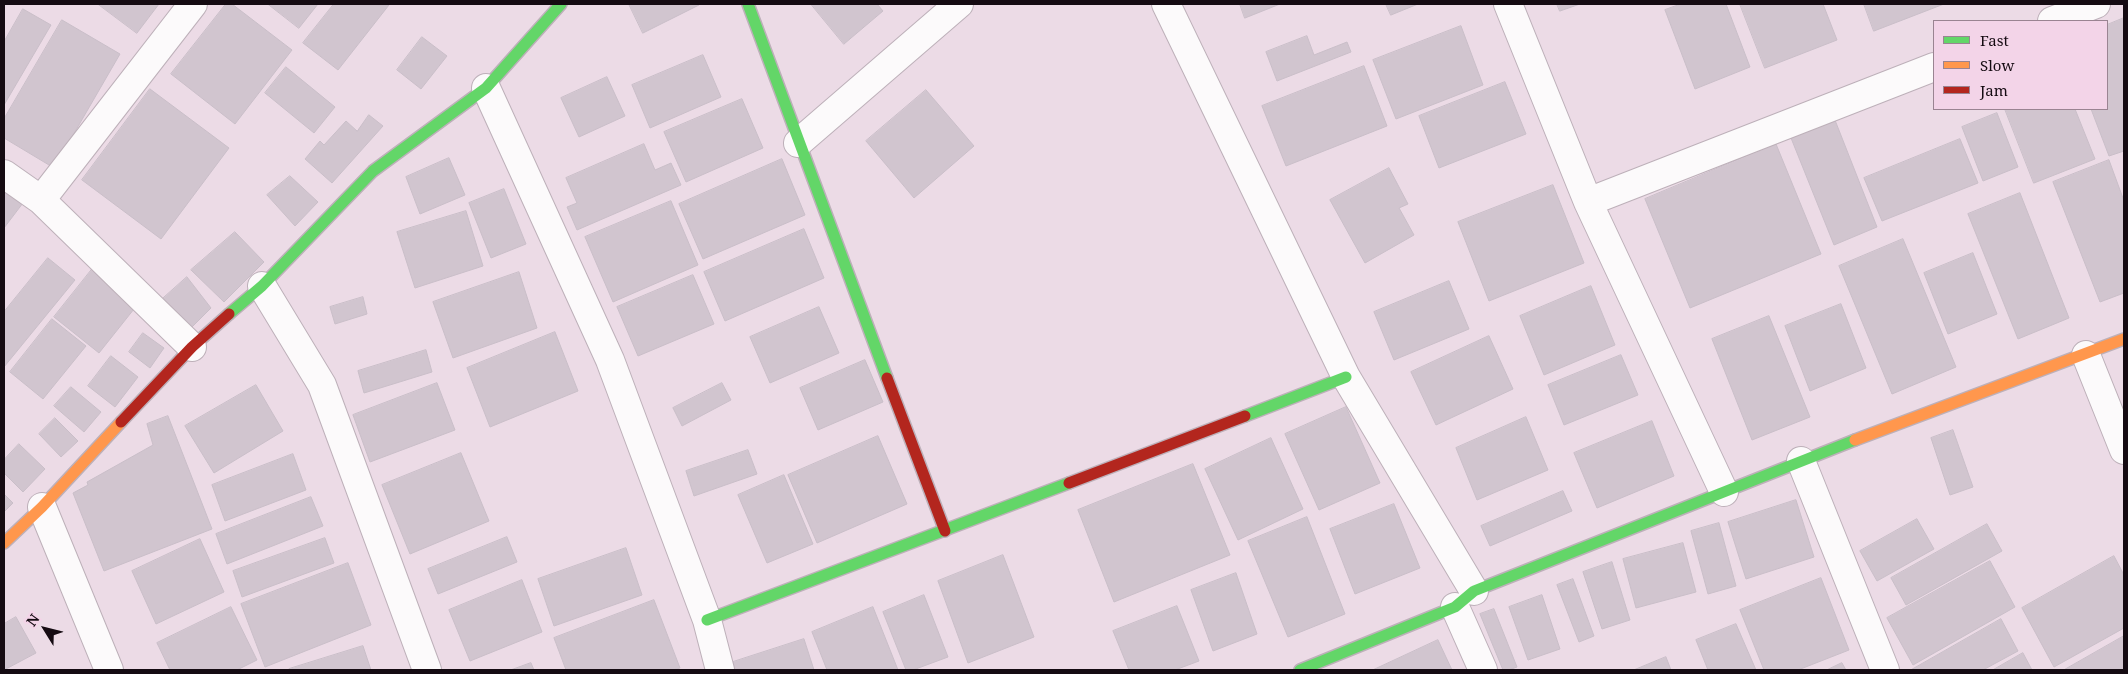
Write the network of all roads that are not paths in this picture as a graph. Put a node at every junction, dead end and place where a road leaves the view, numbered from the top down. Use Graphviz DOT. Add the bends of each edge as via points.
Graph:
graph roads {
  1 [pos="193,4"];
  2 [pos="561,4"];
  3 [pos="748,4"];
  4 [pos="959,4"];
  5 [pos="1166,4"];
  6 [pos="1508,4"];
  7 [pos="2096,4"];
  8 [pos="2055,20"];
  9 [pos="1933,67"];
  10 [pos="486,88"];
  11 [pos="798,143"];
  12 [pos="4,174"];
  13 [pos="41,200"];
  14 [pos="1588,202"];
  15 [pos="262,286"];
  16 [pos="2124,339"];
  17 [pos="192,347"];
  18 [pos="2086,355"];
  19 [pos="1346,377"];
  20 [pos="2124,450"];
  21 [pos="1801,461"];
  22 [pos="1724,492"];
  23 [pos="42,507"];
  24 [pos="946,531"];
  25 [pos="4,543"];
  26 [pos="1464,599"];
  27 [pos="707,620"];
  28 [pos="109,670"];
  29 [pos="427,670"];
  30 [pos="720,670"];
  31 [pos="1300,670"];
  32 [pos="1483,670"];
  33 [pos="1885,670"];
  1 -- 13 [label="street"];
  2 -- 10 [label="street"];
  3 -- 11 [label="street"];
  4 -- 11 [label="street"];
  5 -- 19 [label="street"];
  6 -- 14 [label="street"];
  7 -- 8 [label="street"];
  9 -- 14 [label="street"];
  10 -- 15 [label="street" via="373,171"];
  10 -- 27 [label="street" via="610,360"];
  11 -- 24 [label="street"];
  12 -- 13 [label="street"];
  13 -- 17 [label="street"];
  14 -- 22 [label="street"];
  15 -- 17 [label="street"];
  15 -- 29 [label="street" via="322,385"];
  16 -- 18 [label="street"];
  17 -- 23 [label="street"];
  18 -- 20 [label="street"];
  18 -- 21 [label="street"];
  19 -- 24 [label="street"];
  19 -- 26 [label="street"];
  21 -- 22 [label="street"];
  21 -- 33 [label="street"];
  22 -- 26 [label="street"];
  23 -- 25 [label="street"];
  23 -- 28 [label="street"];
  24 -- 27 [label="street"];
  26 -- 31 [label="street"];
  26 -- 32 [label="street"];
  27 -- 30 [label="street"];
}
